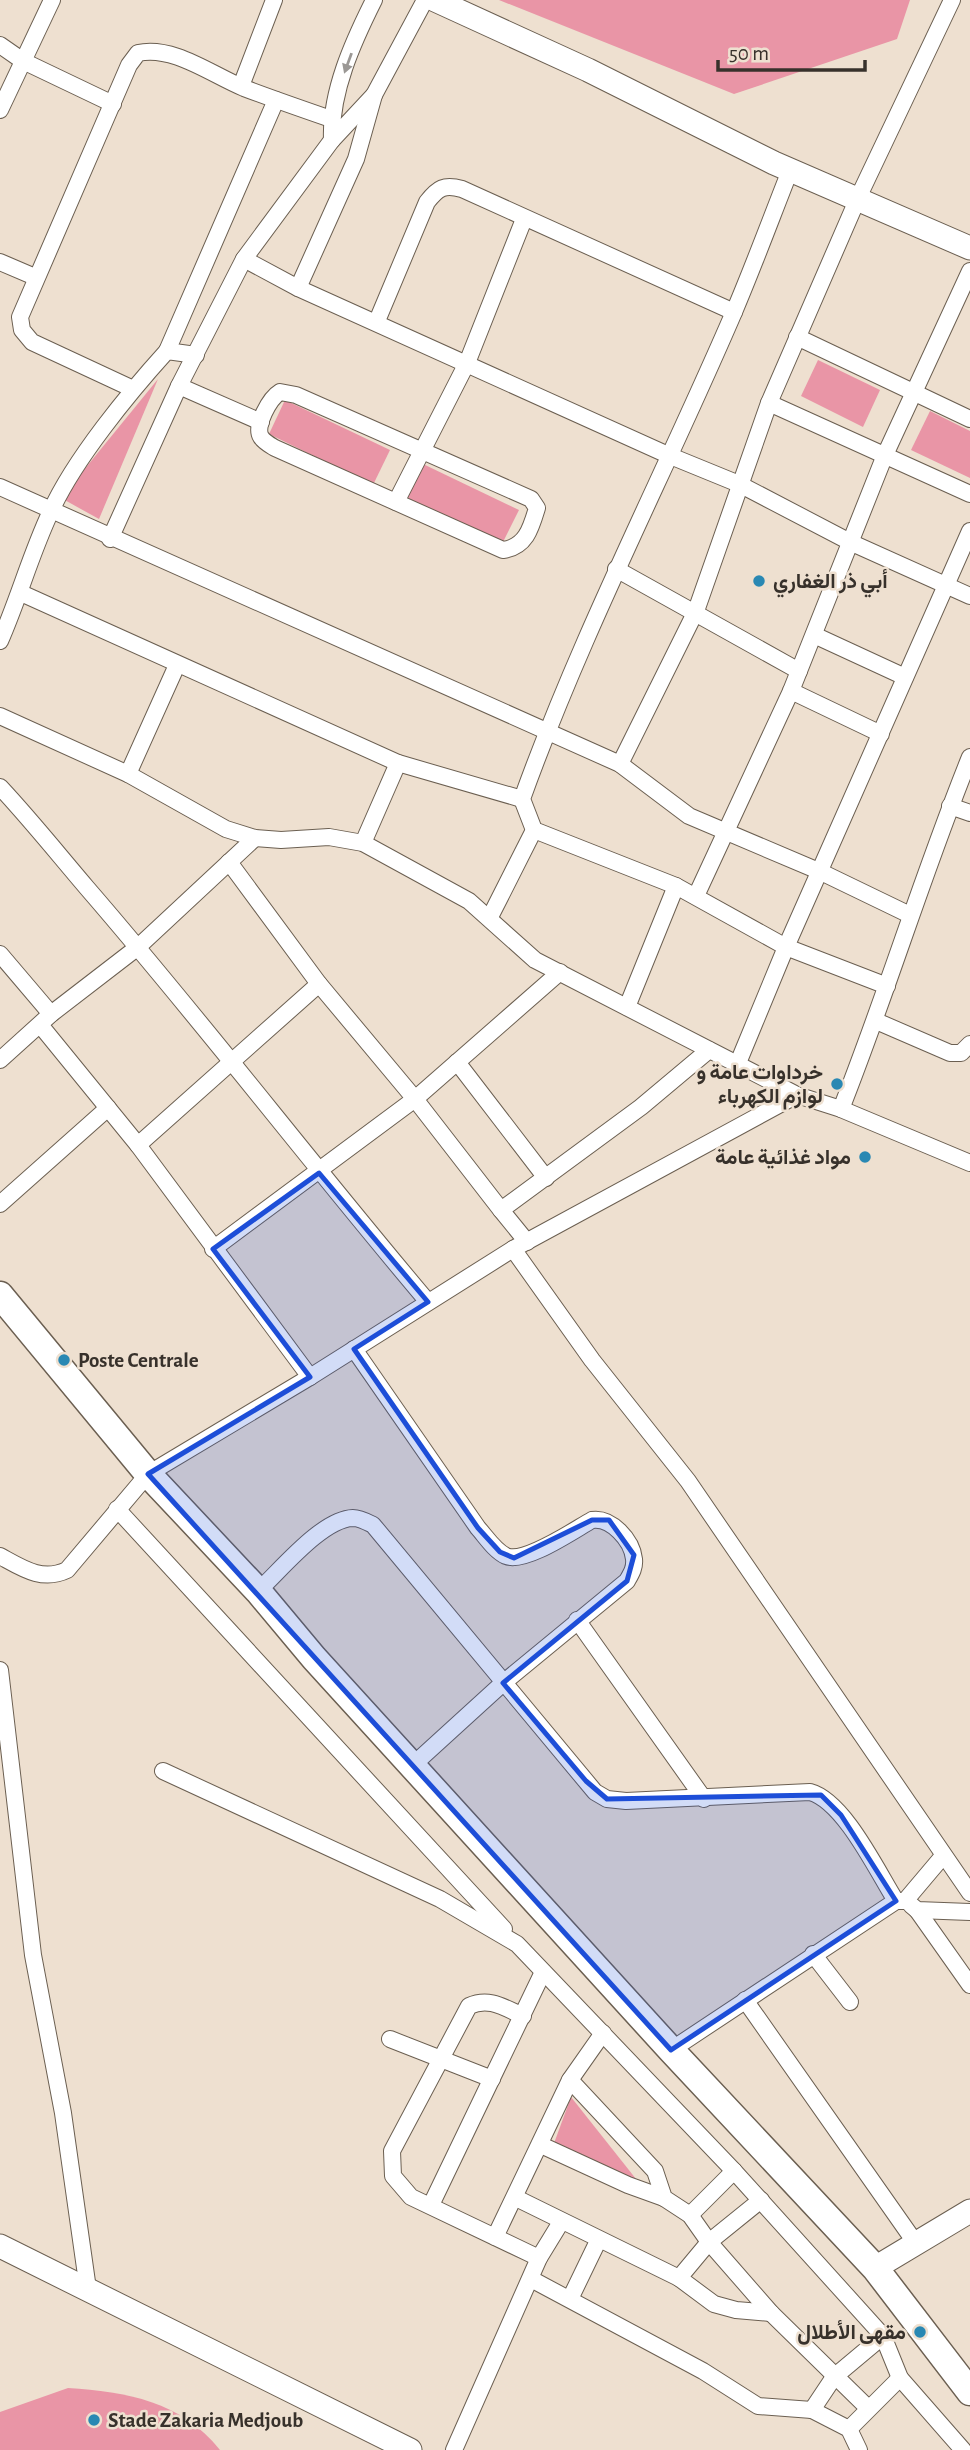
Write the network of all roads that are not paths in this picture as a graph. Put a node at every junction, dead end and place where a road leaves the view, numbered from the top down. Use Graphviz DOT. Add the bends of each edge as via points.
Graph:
graph roads {
  1 [pos="52,0"];
  2 [pos="274,0"];
  3 [pos="374,0"];
  4 [pos="425,0"];
  5 [pos="435,0"];
  6 [pos="952,0"];
  7 [pos="0,45"];
  8 [pos="23,61"];
  9 [pos="241,86"];
  10 [pos="374,95"];
  11 [pos="276,100"];
  12 [pos="113,104"];
  13 [pos="0,110"];
  14 [pos="331,119"];
  15 [pos="331,140"];
  16 [pos="791,169"];
  17 [pos="858,198"];
  18 [pos="524,219"];
  19 [pos="970,248"];
  20 [pos="244,259"];
  21 [pos="0,262"];
  22 [pos="970,271"];
  23 [pos="35,277"];
  24 [pos="298,288"];
  25 [pos="734,312"];
  26 [pos="377,321"];
  27 [pos="797,337"];
  28 [pos="167,351"];
  29 [pos="197,355"];
  30 [pos="467,363"];
  31 [pos="179,386"];
  32 [pos="133,389"];
  33 [pos="915,393"];
  34 [pos="769,402"];
  35 [pos="970,419"];
  36 [pos="261,422"];
  37 [pos="420,450"];
  38 [pos="668,455"];
  39 [pos="886,455"];
  40 [pos="739,484"];
  41 [pos="0,487"];
  42 [pos="970,494"];
  43 [pos="396,502"];
  44 [pos="51,510"];
  45 [pos="970,531"];
  46 [pos="110,539"];
  47 [pos="852,543"];
  48 [pos="615,569"];
  49 [pos="946,585"];
  50 [pos="21,593"];
  51 [pos="970,596"];
  52 [pos="696,611"];
  53 [pos="814,635"];
  54 [pos="0,641"];
  55 [pos="177,665"];
  56 [pos="799,671"];
  57 [pos="905,677"];
  58 [pos="791,691"];
  59 [pos="0,716"];
  60 [pos="547,730"];
  61 [pos="881,734"];
  62 [pos="970,757"];
  63 [pos="398,763"];
  64 [pos="620,764"];
  65 [pos="128,774"];
  66 [pos="1,791"];
  67 [pos="522,799"];
  68 [pos="950,806"];
  69 [pos="970,813"];
  70 [pos="534,830"];
  71 [pos="724,832"];
  72 [pos="255,838"];
  73 [pos="363,843"];
  74 [pos="229,862"];
  75 [pos="821,872"];
  76 [pos="676,886"];
  77 [pos="696,896"];
  78 [pos="910,915"];
  79 [pos="490,917"];
  80 [pos="138,947"];
  81 [pos="786,947"];
  82 [pos="0,954"];
  83 [pos="560,972"];
  84 [pos="318,984"];
  85 [pos="887,986"];
  86 [pos="627,1007"];
  87 [pos="46,1020"];
  88 [pos="876,1021"];
  89 [pos="970,1044"];
  90 [pos="709,1050"];
  91 [pos="0,1060"];
  92 [pos="234,1062"];
  93 [pos="457,1062"];
  94 [pos="738,1063"];
  95 [pos="797,1095"];
  96 [pos="415,1099"];
  97 [pos="108,1108"];
  98 [pos="841,1109"];
  99 [pos="138,1145"];
  100 [pos="970,1163"];
  101 [pos="319,1173"];
  102 [pos="546,1178"];
  103 [pos="0,1204"];
  104 [pos="501,1210"];
  105 [pos="520,1246"];
  106 [pos="213,1249"];
  107 [pos="0,1295"];
  108 [pos="428,1302"];
  109 [pos="354,1349"];
  110 [pos="310,1377"];
  111 [pos="148,1474"];
  112 [pos="117,1509"];
  113 [pos="0,1556"];
  114 [pos="258,1591"];
  115 [pos="577,1620"];
  116 [pos="1,1681"];
  117 [pos="503,1683"];
  118 [pos="413,1765"];
  119 [pos="163,1770"];
  120 [pos="11,1778"];
  121 [pos="0,1793"];
  122 [pos="704,1799"];
  123 [pos="943,1856"];
  124 [pos="970,1893"];
  125 [pos="906,1904"];
  126 [pos="970,1912"];
  127 [pos="517,1944"];
  128 [pos="813,1954"];
  129 [pos="543,1972"];
  130 [pos="970,1985"];
  131 [pos="745,2000"];
  132 [pos="850,2002"];
  133 [pos="523,2016"];
  134 [pos="603,2033"];
  135 [pos="390,2039"];
  136 [pos="671,2050"];
  137 [pos="440,2059"];
  138 [pos="492,2079"];
  139 [pos="570,2080"];
  140 [pos="541,2145"];
  141 [pos="734,2171"];
  142 [pos="516,2198"];
  143 [pos="664,2198"];
  144 [pos="761,2200"];
  145 [pos="431,2205"];
  146 [pos="970,2210"];
  147 [pos="690,2214"];
  148 [pos="561,2221"];
  149 [pos="495,2237"];
  150 [pos="598,2241"];
  151 [pos="709,2242"];
  152 [pos="917,2245"];
  153 [pos="0,2246"];
  154 [pos="539,2258"];
  155 [pos="875,2268"];
  156 [pos="679,2278"];
  157 [pos="531,2279"];
  158 [pos="88,2289"];
  159 [pos="570,2299"];
  160 [pos="771,2313"];
  161 [pos="883,2336"];
  162 [pos="834,2377"];
  163 [pos="900,2378"];
  164 [pos="970,2392"];
  165 [pos="867,2407"];
  166 [pos="812,2410"];
  167 [pos="849,2429"];
  168 [pos="410,2450"];
  169 [pos="454,2450"];
  170 [pos="859,2450"];
  171 [pos="963,2450"];
  1 -- 8 [label="street"];
  2 -- 9 [label="street"];
  3 -- 14 [label="street, one-way" via="346,65"];
  4 -- 10 [label="street"];
  5 -- 16 [label="main road"];
  6 -- 17 [label="street"];
  7 -- 8 [label="street"];
  8 -- 12 [label="street"];
  8 -- 13 [label="street"];
  9 -- 11 [label="street"];
  9 -- 12 [label="street" via="182,59 147,51 138,53 129,65"];
  10 -- 15 [label="street"];
  10 -- 24 [label="street" via="356,159"];
  11 -- 14 [label="street"];
  11 -- 28 [label="street"];
  12 -- 23 [label="street"];
  14 -- 15 [label="street"];
  15 -- 20 [label="street"];
  16 -- 17 [label="main road"];
  16 -- 25 [label="street"];
  17 -- 19 [label="main road"];
  17 -- 27 [label="street"];
  18 -- 25 [label="street"];
  18 -- 26 [label="street" via="462,189 437,189 427,202"];
  18 -- 30 [label="street"];
  20 -- 24 [label="street"];
  20 -- 29 [label="street"];
  21 -- 23 [label="street"];
  22 -- 33 [label="street"];
  23 -- 32 [label="street" via="20,317 22,330 32,342"];
  24 -- 26 [label="street"];
  25 -- 38 [label="street"];
  26 -- 30 [label="street"];
  27 -- 33 [label="street"];
  27 -- 34 [label="street"];
  28 -- 29 [label="street"];
  28 -- 32 [label="street"];
  29 -- 31 [label="street"];
  30 -- 37 [label="street"];
  30 -- 38 [label="street"];
  31 -- 36 [label="street"];
  31 -- 46 [label="street"];
  32 -- 44 [label="street"];
  33 -- 35 [label="street"];
  33 -- 39 [label="street"];
  34 -- 39 [label="street"];
  34 -- 40 [label="street"];
  36 -- 37 [label="street" via="274,396 289,392"];
  36 -- 43 [label="street" via="261,438 275,448"];
  37 -- 43 [label="street"];
  37 -- 43 [label="street" via="531,499 537,508 523,543 503,550"];
  38 -- 40 [label="street"];
  38 -- 48 [label="street"];
  39 -- 42 [label="street"];
  39 -- 47 [label="street"];
  40 -- 47 [label="street"];
  40 -- 52 [label="street"];
  41 -- 44 [label="street"];
  44 -- 46 [label="street"];
  44 -- 50 [label="street"];
  45 -- 49 [label="street"];
  46 -- 60 [label="street"];
  47 -- 49 [label="street"];
  47 -- 53 [label="street"];
  48 -- 52 [label="street"];
  48 -- 60 [label="street"];
  49 -- 51 [label="street"];
  49 -- 57 [label="street"];
  50 -- 54 [label="street"];
  50 -- 55 [label="street"];
  52 -- 56 [label="street"];
  52 -- 64 [label="street"];
  53 -- 56 [label="street"];
  53 -- 57 [label="street"];
  55 -- 63 [label="street"];
  55 -- 65 [label="street"];
  56 -- 58 [label="street"];
  57 -- 61 [label="street"];
  58 -- 61 [label="street"];
  58 -- 71 [label="street"];
  59 -- 65 [label="street"];
  60 -- 64 [label="street"];
  60 -- 67 [label="street"];
  61 -- 75 [label="street"];
  62 -- 68 [label="street"];
  63 -- 67 [label="street"];
  63 -- 73 [label="street"];
  64 -- 71 [label="street" via="689,816"];
  65 -- 72 [label="street" via="226,829"];
  66 -- 80 [label="street"];
  67 -- 70 [label="street"];
  68 -- 69 [label="street"];
  68 -- 78 [label="street"];
  70 -- 76 [label="street"];
  70 -- 79 [label="street"];
  71 -- 75 [label="street"];
  71 -- 77 [label="street"];
  72 -- 73 [label="street" via="329,837"];
  72 -- 74 [label="street"];
  73 -- 79 [label="street" via="430,877"];
  74 -- 80 [label="street"];
  74 -- 84 [label="street"];
  75 -- 78 [label="street"];
  75 -- 81 [label="street"];
  76 -- 77 [label="street"];
  76 -- 86 [label="street"];
  77 -- 81 [label="street"];
  78 -- 85 [label="street"];
  79 -- 83 [label="street" via="535,960"];
  80 -- 87 [label="street"];
  80 -- 92 [label="street"];
  81 -- 85 [label="street"];
  81 -- 94 [label="street"];
  82 -- 87 [label="street"];
  83 -- 86 [label="street"];
  83 -- 93 [label="street"];
  84 -- 92 [label="street"];
  84 -- 96 [label="street"];
  85 -- 88 [label="street"];
  86 -- 90 [label="street"];
  87 -- 91 [label="street"];
  87 -- 97 [label="street"];
  88 -- 89 [label="street" via="950,1053 961,1054"];
  88 -- 98 [label="street"];
  90 -- 94 [label="street"];
  90 -- 102 [label="street"];
  92 -- 99 [label="street"];
  92 -- 101 [label="street"];
  93 -- 96 [label="street"];
  93 -- 102 [label="street"];
  94 -- 95 [label="street"];
  95 -- 98 [label="street"];
  95 -- 105 [label="street"];
  96 -- 101 [label="street"];
  96 -- 104 [label="street"];
  97 -- 99 [label="street"];
  97 -- 103 [label="street"];
  98 -- 100 [label="street"];
  99 -- 106 [label="street"];
  101 -- 106 [label="street"];
  101 -- 108 [label="street"];
  102 -- 104 [label="street"];
  104 -- 105 [label="street"];
  105 -- 108 [label="street"];
  105 -- 123 [label="street" via="592,1360 688,1481"];
  106 -- 110 [label="street"];
  107 -- 111 [label="main road"];
  108 -- 109 [label="street"];
  109 -- 110 [label="street"];
  109 -- 115 [label="street" via="478,1528 500,1552 523,1557 592,1520 608,1520 614,1525 634,1555 634,1569 627,1581"];
  110 -- 111 [label="street"];
  111 -- 112 [label="street"];
  111 -- 114 [label="main road"];
  112 -- 113 [label="street" via="76,1560 57,1574 30,1572"];
  112 -- 127 [label="street"];
  114 -- 117 [label="street" via="316,1535 339,1520 356,1517 373,1525"];
  114 -- 118 [label="main road"];
  115 -- 117 [label="street"];
  115 -- 122 [label="street"];
  116 -- 120 [label="street"];
  117 -- 118 [label="street"];
  117 -- 122 [label="street" via="595,1792 607,1799"];
  118 -- 136 [label="main road"];
  119 -- 127 [label="street" via="440,1899"];
  120 -- 121 [label="street"];
  120 -- 158 [label="street" via="33,1955"];
  122 -- 125 [label="street" via="821,1795"];
  123 -- 124 [label="street"];
  123 -- 125 [label="street"];
  125 -- 126 [label="street"];
  125 -- 128 [label="street"];
  125 -- 130 [label="street"];
  127 -- 129 [label="street"];
  128 -- 131 [label="street"];
  128 -- 132 [label="street"];
  129 -- 133 [label="street"];
  129 -- 134 [label="street"];
  131 -- 136 [label="street"];
  131 -- 152 [label="street"];
  133 -- 137 [label="street" via="491,2001 468,2006"];
  133 -- 138 [label="street"];
  134 -- 139 [label="street"];
  134 -- 141 [label="street"];
  135 -- 137 [label="street"];
  136 -- 155 [label="main road"];
  137 -- 138 [label="street"];
  137 -- 145 [label="street" via="392,2151 391,2163 393,2176 406,2193"];
  138 -- 145 [label="street"];
  139 -- 140 [label="street"];
  139 -- 143 [label="street" via="655,2171"];
  140 -- 142 [label="street"];
  140 -- 143 [label="street"];
  141 -- 144 [label="street"];
  141 -- 147 [label="street"];
  142 -- 148 [label="street"];
  142 -- 149 [label="street"];
  143 -- 147 [label="street"];
  144 -- 151 [label="street"];
  144 -- 161 [label="street"];
  145 -- 149 [label="street"];
  146 -- 152 [label="main road"];
  147 -- 151 [label="street"];
  148 -- 150 [label="street"];
  148 -- 154 [label="street"];
  149 -- 154 [label="street"];
  150 -- 156 [label="street"];
  150 -- 159 [label="street"];
  151 -- 156 [label="street"];
  151 -- 160 [label="street"];
  152 -- 155 [label="main road"];
  153 -- 158 [label="main road"];
  154 -- 157 [label="street"];
  155 -- 164 [label="main road"];
  156 -- 160 [label="street" via="725,2309"];
  157 -- 159 [label="street"];
  157 -- 169 [label="street"];
  158 -- 168 [label="main road"];
  159 -- 166 [label="street" via="758,2406"];
  160 -- 162 [label="street"];
  161 -- 162 [label="street"];
  161 -- 163 [label="street"];
  162 -- 165 [label="street"];
  162 -- 166 [label="street"];
  163 -- 165 [label="street"];
  163 -- 171 [label="street"];
  165 -- 167 [label="street"];
  166 -- 167 [label="street"];
  167 -- 170 [label="street"];
}
